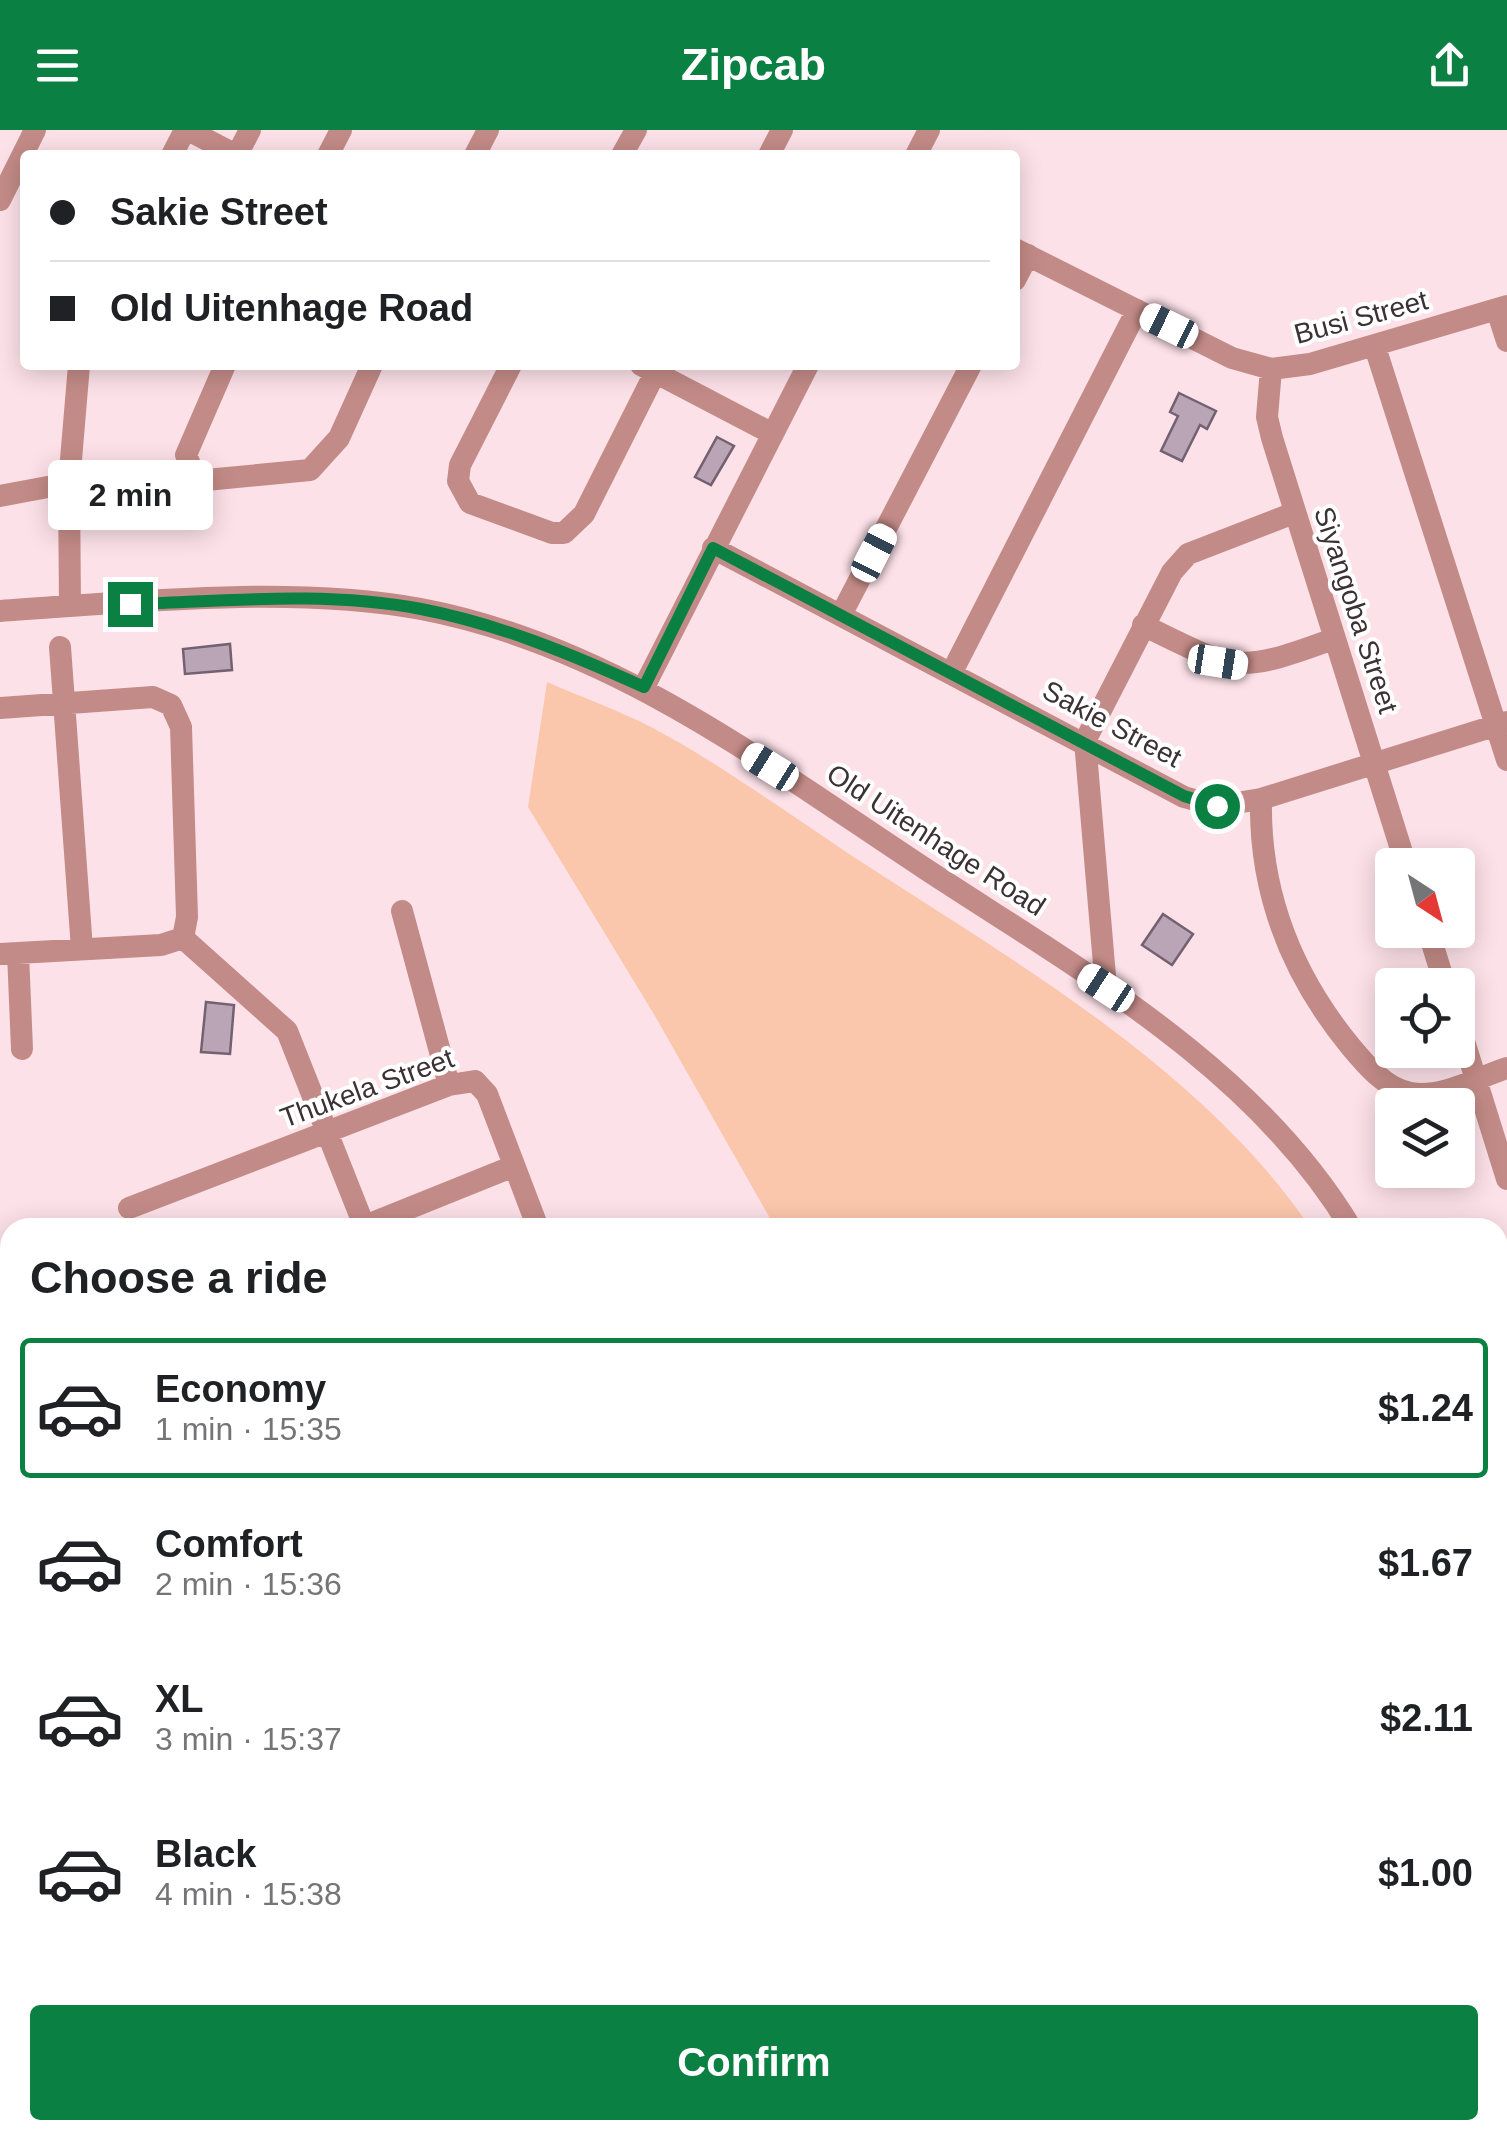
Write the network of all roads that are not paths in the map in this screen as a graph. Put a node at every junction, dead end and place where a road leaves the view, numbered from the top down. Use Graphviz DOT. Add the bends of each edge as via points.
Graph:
graph roads {
  1 [pos="186,130"];
  2 [pos="226,150"];
  3 [pos="20,160"];
  4 [pos="0,200"];
  5 [pos="1021,252"];
  6 [pos="1502,308"];
  7 [pos="1137,310"];
  8 [pos="1507,342"];
  9 [pos="1374,347"];
  10 [pos="1270,369"];
  11 [pos="79,370"];
  12 [pos="223,370"];
  13 [pos="370,370"];
  14 [pos="508,370"];
  15 [pos="651,370"];
  16 [pos="656,370"];
  17 [pos="805,370"];
  18 [pos="968,370"];
  19 [pos="773,434"];
  20 [pos="70,483"];
  21 [pos="0,496"];
  22 [pos="1294,513"];
  23 [pos="713,548"];
  24 [pos="70,606"];
  25 [pos="0,611"];
  26 [pos="841,616"];
  27 [pos="1143,625"];
  28 [pos="1333,639"];
  29 [pos="60,647"];
  30 [pos="952,672"];
  31 [pos="644,687"];
  32 [pos="66,703"];
  33 [pos="0,708"];
  34 [pos="1501,724"];
  35 [pos="1084,741"];
  36 [pos="1507,760"];
  37 [pos="1374,765"];
  38 [pos="1261,799"];
  39 [pos="1401,848"];
  40 [pos="402,911"];
  41 [pos="183,938"];
  42 [pos="82,950"];
  43 [pos="9,953"];
  44 [pos="1106,988"];
  45 [pos="22,1050"];
  46 [pos="1473,1068"];
  47 [pos="1507,1068"];
  48 [pos="1476,1078"];
  49 [pos="450,1085"];
  50 [pos="328,1133"];
  51 [pos="514,1166"];
  52 [pos="1507,1179"];
  53 [pos="129,1208"];
  54 [pos="360,1218"];
  55 [pos="385,1218"];
  56 [pos="534,1218"];
  57 [pos="1344,1218"];
  1 -- 2 [label="street"];
  3 -- 4 [label="street"];
  5 -- 7 [label="street, Busi Street"];
  6 -- 8 [label="street"];
  6 -- 9 [label="street, Busi Street"];
  7 -- 10 [label="street, Busi Street" via="1232,358"];
  7 -- 30 [label="street"];
  9 -- 10 [label="street, Busi Street"];
  9 -- 34 [label="street"];
  10 -- 22 [label="street, Siyangoba Street" via="1267,417"];
  11 -- 20 [label="street"];
  12 -- 13 [label="street" via="186,455 195,476 206,480 310,470 339,438"];
  14 -- 15 [label="street" via="458,481 470,504 552,533 564,533 584,514"];
  16 -- 19 [label="street"];
  17 -- 19 [label="street"];
  18 -- 26 [label="street"];
  19 -- 23 [label="street"];
  20 -- 21 [label="street"];
  20 -- 24 [label="street"];
  22 -- 27 [label="street" via="1188,554"];
  22 -- 28 [label="street, Siyangoba Street"];
  23 -- 26 [label="street, Sakie Street"];
  23 -- 31 [label="street"];
  24 -- 25 [label="street, Old Uitenhage Road"];
  24 -- 31 [label="street, Old Uitenhage Road" via="306,598 420,609 535,640"];
  26 -- 30 [label="street, Sakie Street"];
  27 -- 28 [label="street" via="1239,666"];
  27 -- 35 [label="street"];
  28 -- 37 [label="street, Siyangoba Street"];
  29 -- 32 [label="street"];
  30 -- 35 [label="street, Sakie Street"];
  31 -- 44 [label="street, Old Uitenhage Road"];
  32 -- 33 [label="street"];
  32 -- 41 [label="street" via="152,697 171,705 181,727"];
  32 -- 42 [label="street"];
  34 -- 36 [label="street"];
  34 -- 37 [label="street, Sakie Street"];
  35 -- 38 [label="street, Sakie Street" via="1184,796 1217,806"];
  35 -- 44 [label="street"];
  37 -- 38 [label="street, Sakie Street"];
  37 -- 39 [label="street, Siyangoba Street"];
  38 -- 48 [label="street" via="1260,841 1286,946 1308,992 1393,1088 1432,1094"];
  40 -- 49 [label="street"];
  41 -- 42 [label="street"];
  41 -- 50 [label="street" via="278,1021 302,1058"];
  42 -- 43 [label="street"];
  43 -- 45 [label="street"];
  44 -- 57 [label="street, Old Uitenhage Road" via="1184,1046 1263,1118"];
  46 -- 48 [label="street"];
  47 -- 48 [label="street"];
  48 -- 52 [label="street"];
  49 -- 50 [label="street, Thukela Street"];
  49 -- 51 [label="street, Thukela Street" via="482,1085"];
  50 -- 53 [label="street, Thukela Street"];
  50 -- 54 [label="street"];
  51 -- 55 [label="street"];
  51 -- 56 [label="street, Thukela Street"];
}
